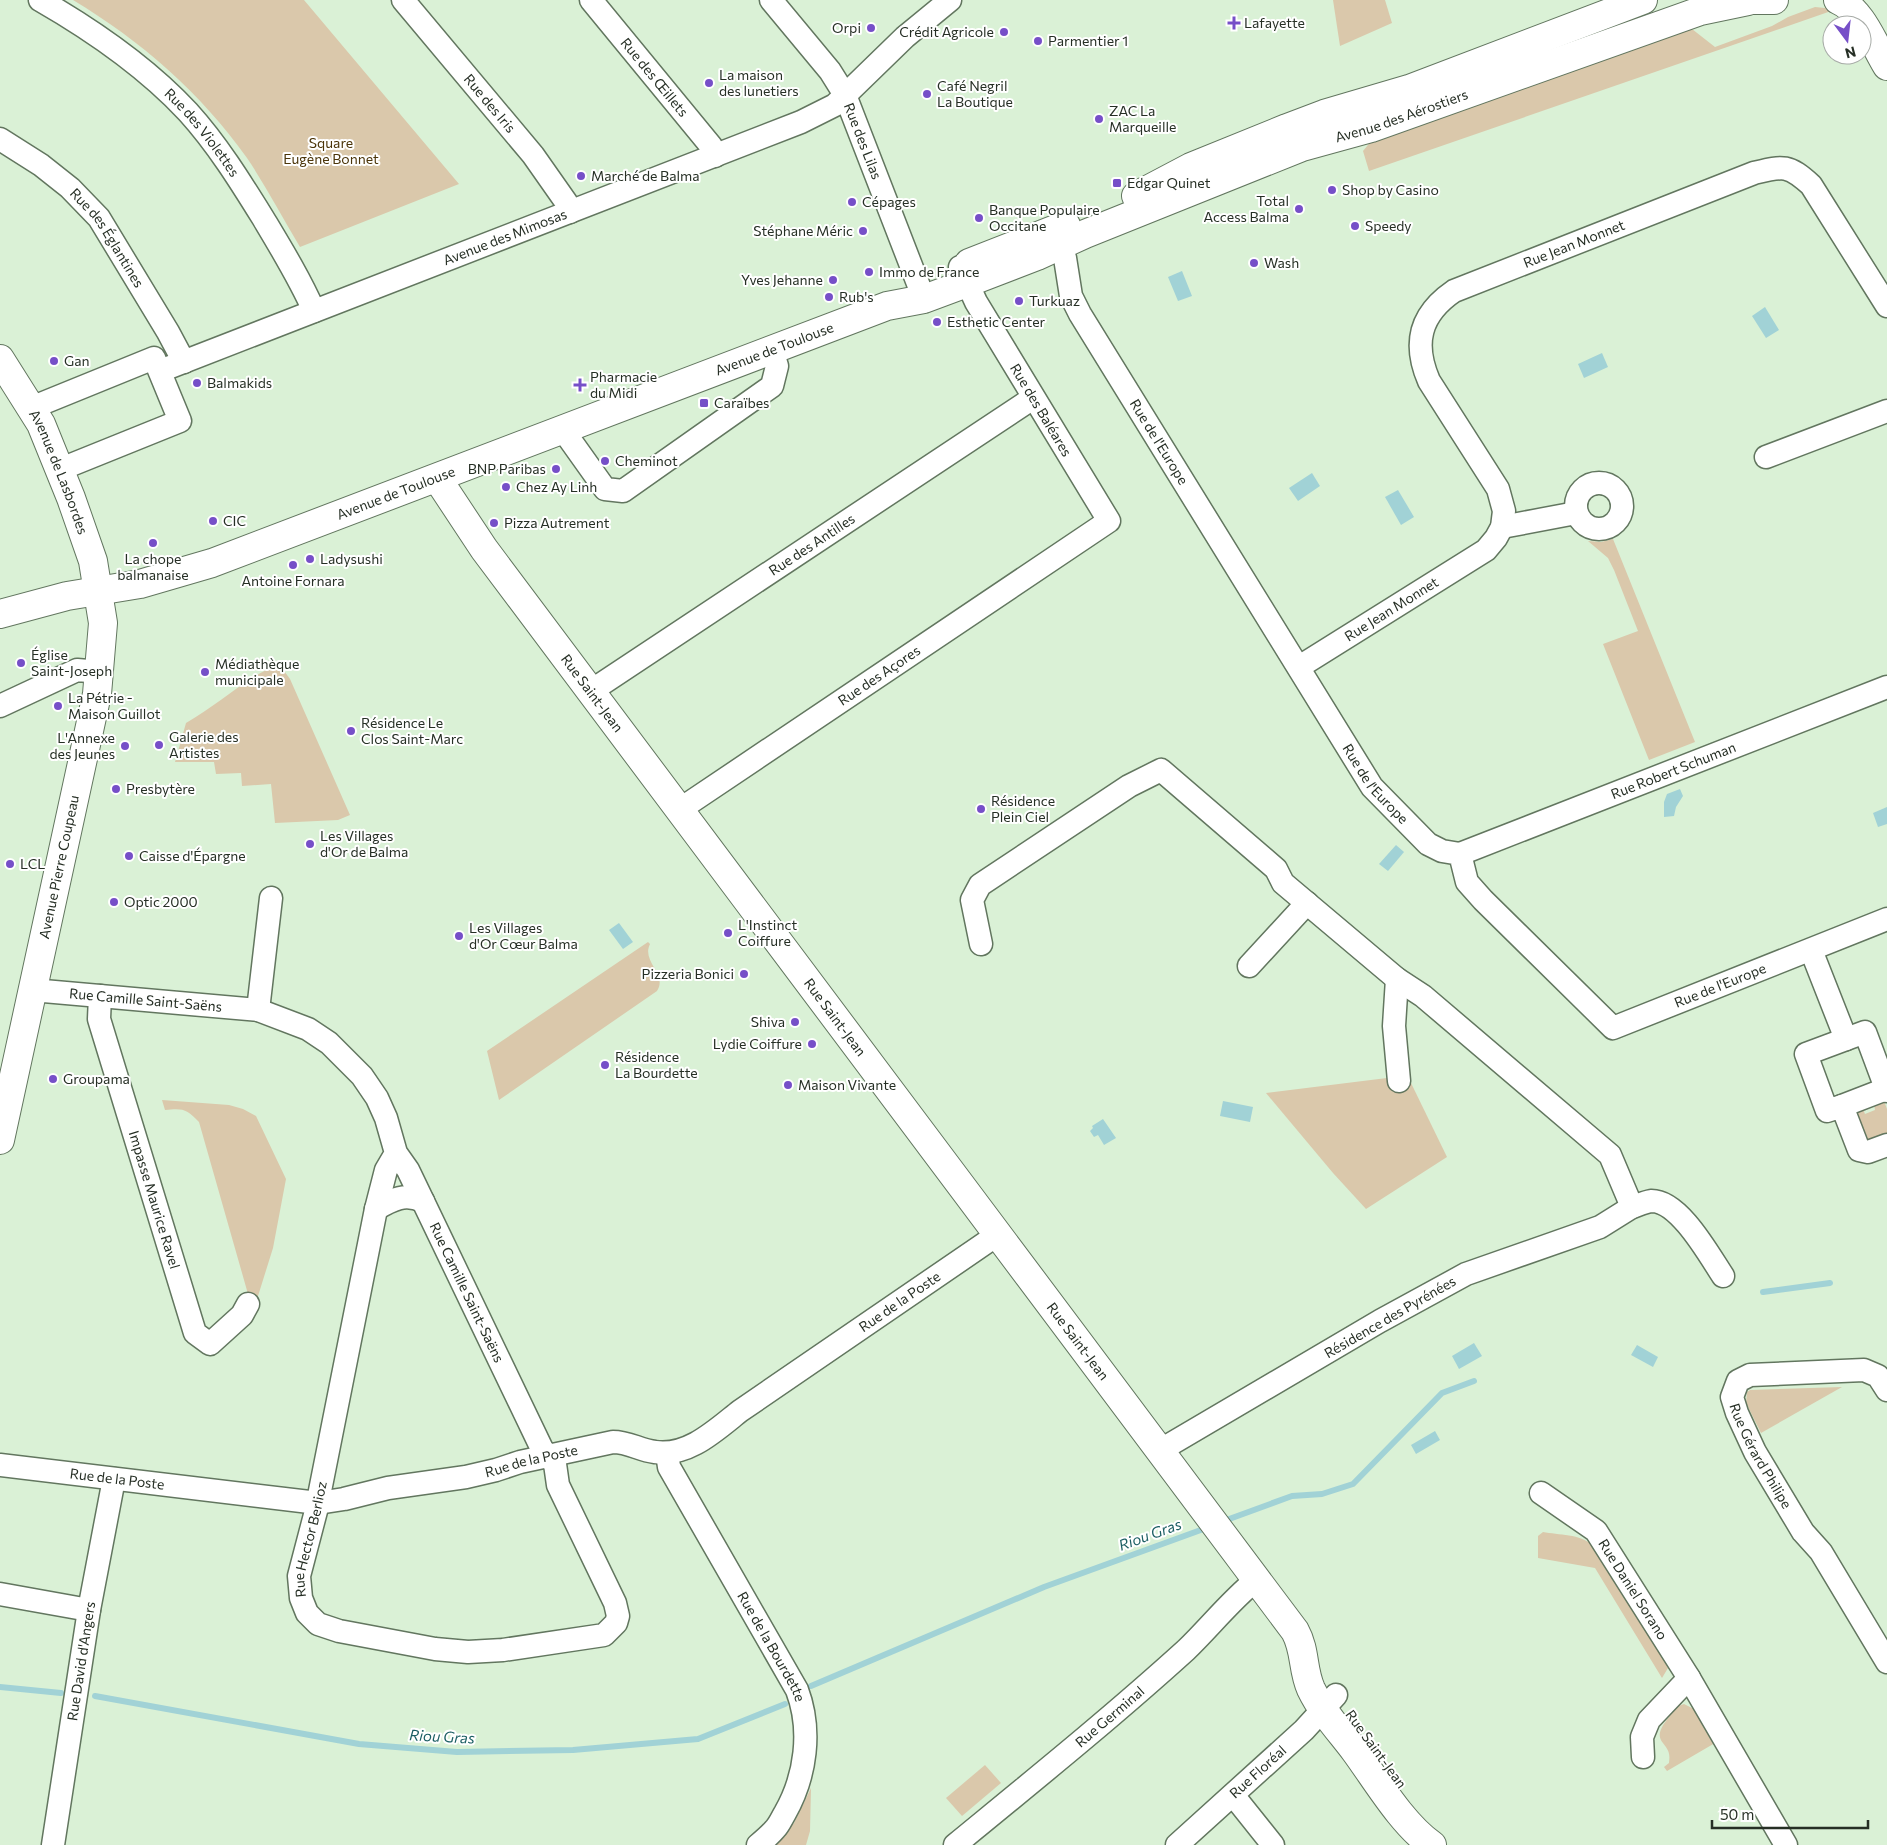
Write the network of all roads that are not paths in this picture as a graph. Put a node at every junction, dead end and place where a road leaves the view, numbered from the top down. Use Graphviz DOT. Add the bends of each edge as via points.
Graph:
graph roads {
  1 [pos="40,0"];
  2 [pos="403,0"];
  3 [pos="591,0"];
  4 [pos="770,0"];
  5 [pos="950,0"];
  6 [pos="1643,0"];
  7 [pos="1748,0"];
  8 [pos="1774,0"];
  9 [pos="1838,0"];
  10 [pos="1887,66"];
  11 [pos="845,95"];
  12 [pos="0,139"];
  13 [pos="715,156"];
  14 [pos="570,212"];
  15 [pos="1057,238"];
  16 [pos="964,275"];
  17 [pos="921,290"];
  18 [pos="1887,306"];
  19 [pos="314,311"];
  20 [pos="772,350"];
  21 [pos="0,359"];
  22 [pos="184,362"];
  23 [pos="160,371"];
  24 [pos="1034,398"];
  25 [pos="31,408"];
  26 [pos="1887,411"];
  27 [pos="563,430"];
  28 [pos="1766,457"];
  29 [pos="60,469"];
  30 [pos="440,477"];
  31 [pos="1576,513"];
  32 [pos="1502,527"];
  33 [pos="1078,541"];
  34 [pos="98,592"];
  35 [pos="0,614"];
  36 [pos="1299,667"];
  37 [pos="100,672"];
  38 [pos="1887,687"];
  39 [pos="591,691"];
  40 [pos="0,706"];
  41 [pos="679,810"];
  42 [pos="1460,854"];
  43 [pos="271,898"];
  44 [pos="1307,902"];
  45 [pos="1887,919"];
  46 [pos="981,944"];
  47 [pos="1811,950"];
  48 [pos="1249,966"];
  49 [pos="1397,980"];
  50 [pos="32,990"];
  51 [pos="100,996"];
  52 [pos="258,1010"];
  53 [pos="1846,1039"];
  54 [pos="1399,1081"];
  55 [pos="1887,1090"];
  56 [pos="1842,1106"];
  57 [pos="0,1140"];
  58 [pos="1887,1144"];
  59 [pos="396,1153"];
  60 [pos="423,1201"];
  61 [pos="1632,1207"];
  62 [pos="376,1208"];
  63 [pos="996,1235"];
  64 [pos="1723,1276"];
  65 [pos="248,1304"];
  66 [pos="1887,1390"];
  67 [pos="1159,1451"];
  68 [pos="667,1453"];
  69 [pos="548,1456"];
  70 [pos="0,1465"];
  71 [pos="114,1478"];
  72 [pos="1541,1493"];
  73 [pos="318,1503"];
  74 [pos="1256,1580"];
  75 [pos="0,1594"];
  76 [pos="89,1610"];
  77 [pos="616,1623"];
  78 [pos="1887,1662"];
  79 [pos="1690,1678"];
  80 [pos="1329,1702"];
  81 [pos="1643,1757"];
  82 [pos="1233,1795"];
  83 [pos="53,1845"];
  84 [pos="758,1845"];
  85 [pos="955,1845"];
  86 [pos="1177,1845"];
  87 [pos="1274,1845"];
  88 [pos="1432,1845"];
  89 [pos="1450,1845"];
  90 [pos="1786,1845"];
  1 -- 19 [label="street, Rue des Violettes" via="116,48 157,81 188,113 218,148 250,197"];
  2 -- 14 [label="street, Rue des Iris" via="533,155"];
  3 -- 13 [label="street, Rue des Œillets" via="711,146"];
  4 -- 11 [label="street, Rue des Lilas" via="830,71"];
  5 -- 11 [label="street, Avenue des Mimosas" via="904,37"];
  6 -- 15 [label="street, Avenue des Aérostiers" via="1410,90 1287,128 1191,167"];
  7 -- 8 [label="street, Avenue des Aérostiers"];
  7 -- 15 [label="street, Avenue des Aérostiers" via="1700,11 1371,128 1302,147 1085,234"];
  9 -- 10 [label="street" via="1855,11"];
  11 -- 13 [label="street, Avenue des Mimosas" via="835,105 801,122"];
  11 -- 17 [label="street, Rue des Lilas"];
  12 -- 22 [label="street, Rue des Églantines" via="70,188 99,218"];
  13 -- 14 [label="street, Avenue des Mimosas"];
  14 -- 19 [label="street, Avenue des Mimosas"];
  15 -- 16 [label="street, Avenue de Toulouse"];
  15 -- 36 [label="street, Rue de l'Europe" via="1071,296 1080,314"];
  16 -- 17 [label="street, Avenue de Toulouse"];
  16 -- 24 [label="street, Rue des Baléares" via="972,295"];
  17 -- 20 [label="street, Avenue de Toulouse"];
  18 -- 32 [label="street, Rue Jean Monnet" via="1811,185 1797,172 1778,167 1754,173 1454,292 1440,301 1428,316 1420,346 1422,365 1498,489 1504,511"];
  19 -- 22 [label="street, Avenue des Mimosas"];
  20 -- 27 [label="street, Avenue de Toulouse"];
  20 -- 27 [label="street" via="778,366 772,386 623,491 605,489"];
  21 -- 25 [label="street, Avenue de Lasbordes"];
  22 -- 23 [label="street, Avenue des Mimosas"];
  23 -- 25 [label="street" via="154,358"];
  23 -- 29 [label="street" via="180,421"];
  24 -- 33 [label="street, Rue des Baléares" via="1109,521"];
  24 -- 39 [label="street, Rue des Antilles"];
  25 -- 29 [label="street, Avenue de Lasbordes" via="42,424"];
  26 -- 28 [label="street"];
  27 -- 30 [label="street, Avenue de Toulouse"];
  29 -- 34 [label="street, Avenue de Lasbordes" via="93,561"];
  30 -- 34 [label="street, Avenue de Toulouse" via="212,563 140,584"];
  30 -- 39 [label="street, Rue Saint-Jean" via="484,549"];
  31 -- 32 [label="street"];
  32 -- 36 [label="street, Rue Jean Monnet" via="1486,550"];
  33 -- 41 [label="street, Rue des Açores"];
  34 -- 35 [label="street, Avenue de Toulouse" via="67,596"];
  34 -- 37 [label="street, Avenue Pierre Coupeau" via="103,623"];
  36 -- 42 [label="street, Rue de l'Europe" via="1372,787 1428,844 1442,852"];
  37 -- 40 [label="street" via="78,670"];
  37 -- 50 [label="street, Avenue Pierre Coupeau"];
  38 -- 42 [label="street, Rue Robert Schuman"];
  39 -- 41 [label="street, Rue Saint-Jean"];
  41 -- 63 [label="street, Rue Saint-Jean"];
  42 -- 47 [label="street, Rue de l'Europe" via="1467,882 1613,1028"];
  43 -- 52 [label="street"];
  44 -- 46 [label="street" via="1283,883 1276,869 1161,770 1129,786 980,885 972,900"];
  44 -- 48 [label="street"];
  44 -- 49 [label="street"];
  45 -- 47 [label="street, Rue de l'Europe"];
  47 -- 53 [label="street"];
  49 -- 54 [label="street" via="1394,1026"];
  49 -- 61 [label="street" via="1423,996 1610,1155"];
  50 -- 51 [label="street, Rue Camille Saint-Saëns"];
  50 -- 57 [label="street, Avenue Pierre Coupeau"];
  51 -- 52 [label="street, Rue Camille Saint-Saëns"];
  51 -- 65 [label="street, Impasse Maurice Ravel" via="99,1018 195,1333 210,1344 242,1316"];
  52 -- 59 [label="street, Rue Camille Saint-Saëns" via="308,1029 348,1060 377,1098"];
  53 -- 55 [label="street" via="1865,1032"];
  53 -- 56 [label="street" via="1806,1054 1827,1111"];
  55 -- 56 [label="street"];
  56 -- 58 [label="street" via="1859,1150 1868,1152"];
  59 -- 60 [label="street, Rue Camille Saint-Saëns"];
  59 -- 62 [label="street, Rue Hector Berlioz" via="386,1170"];
  60 -- 62 [label="street" via="404,1196"];
  60 -- 69 [label="street, Rue Camille Saint-Saëns"];
  61 -- 64 [label="street, Résidence des Pyrénées" via="1652,1201 1669,1206 1696,1234"];
  61 -- 67 [label="street, Résidence des Pyrénées" via="1600,1227 1466,1274"];
  62 -- 73 [label="street, Rue Hector Berlioz"];
  63 -- 67 [label="street, Rue Saint-Jean"];
  63 -- 68 [label="street, Rue de la Poste" via="715,1431 690,1446"];
  66 -- 78 [label="street, Rue Gérard Philipe" via="1878,1376 1864,1370 1750,1375 1738,1381 1732,1397 1754,1452 1803,1532 1821,1552"];
  67 -- 74 [label="street, Rue Saint-Jean"];
  68 -- 69 [label="street, Rue de la Poste" via="645,1450 626,1442 613,1442"];
  68 -- 84 [label="street, Rue de la Bourdette" via="669,1467 798,1690 803,1705 806,1725 801,1776 793,1800 776,1828"];
  69 -- 73 [label="street, Rue de la Poste" via="466,1477 388,1488"];
  69 -- 77 [label="street, Rue Camille Saint-Saëns" via="555,1464 558,1486 615,1603"];
  70 -- 71 [label="street, Rue de la Poste"];
  71 -- 73 [label="street, Rue de la Poste"];
  71 -- 76 [label="street, Rue David d'Angers"];
  72 -- 79 [label="street, Rue Daniel Sorano" via="1596,1531"];
  73 -- 77 [label="street, Rue Hector Berlioz" via="299,1576 301,1598 307,1612 318,1624 435,1649 468,1652 604,1635"];
  74 -- 80 [label="street, Rue Saint-Jean" via="1295,1632 1304,1652 1304,1672 1310,1688"];
  74 -- 85 [label="street, Rue Germinal" via="1180,1655"];
  75 -- 76 [label="street"];
  76 -- 83 [label="street, Rue David d'Angers"];
  79 -- 81 [label="street" via="1649,1720 1642,1737"];
  79 -- 90 [label="street, Rue Daniel Sorano"];
  80 -- 82 [label="street, Rue Floréal" via="1304,1730"];
  80 -- 88 [label="street, Rue Saint-Jean" via="1405,1819"];
  80 -- 89 [label="street, Rue Saint-Jean"];
  82 -- 86 [label="street, Rue Floréal"];
  82 -- 87 [label="street"];
}
